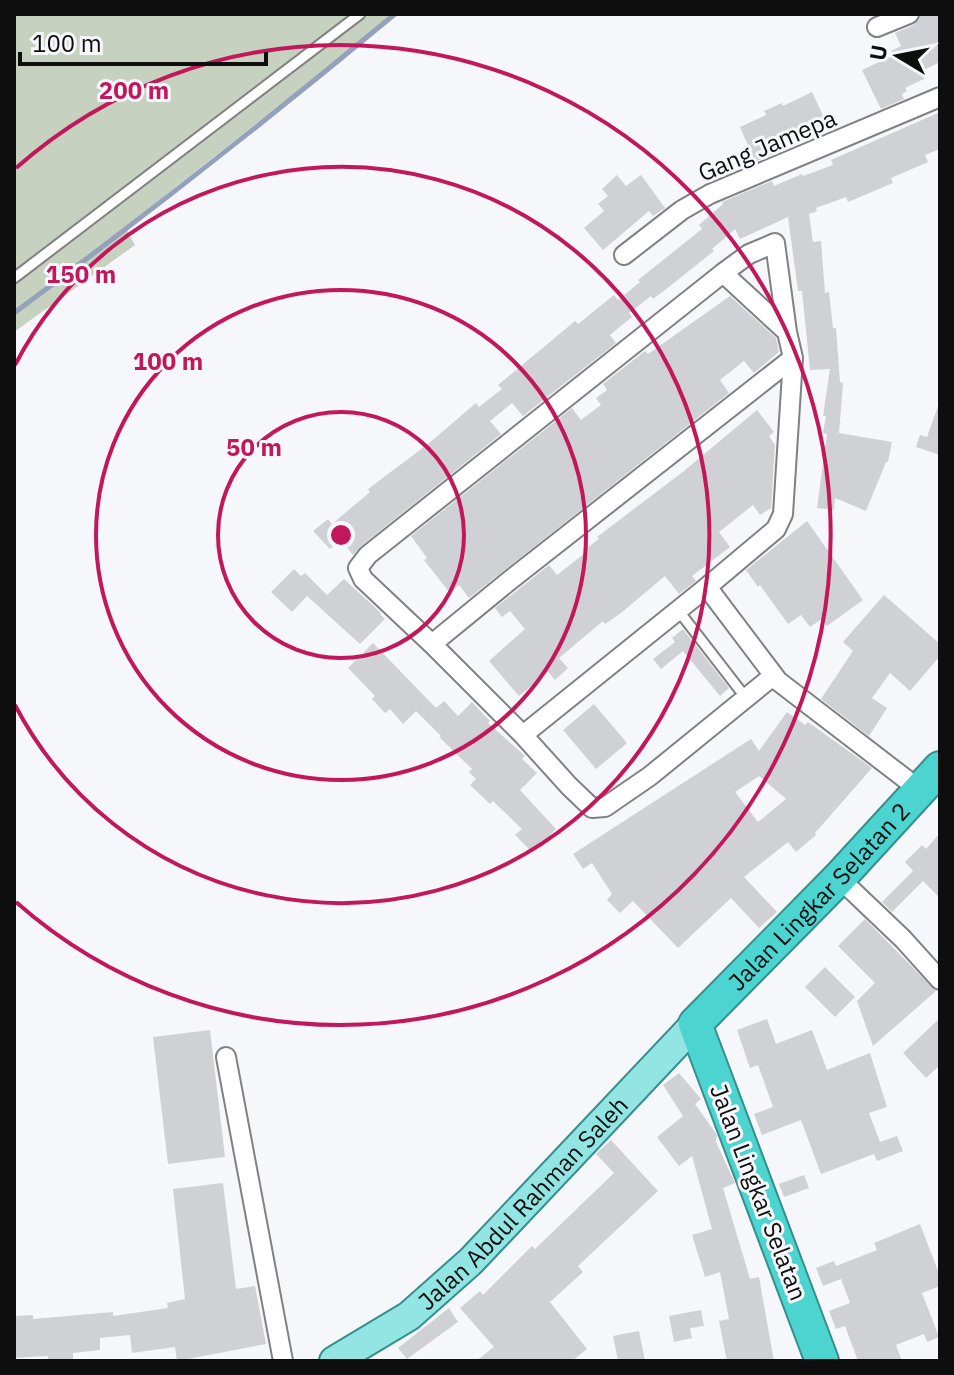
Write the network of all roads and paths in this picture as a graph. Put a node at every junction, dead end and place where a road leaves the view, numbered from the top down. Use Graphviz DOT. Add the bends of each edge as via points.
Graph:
graph roads {
  1 [pos="360,14"];
  2 [pos="909,14"];
  3 [pos="877,27"];
  4 [pos="940,97"];
  5 [pos="624,255"];
  6 [pos="723,273"];
  7 [pos="14,278"];
  8 [pos="787,332"];
  9 [pos="793,358"];
  10 [pos="707,587"];
  11 [pos="678,610"];
  12 [pos="432,644"];
  13 [pos="773,676"];
  14 [pos="746,698"];
  15 [pos="523,735"];
  16 [pos="930,779"];
  17 [pos="839,878"];
  18 [pos="940,980"];
  19 [pos="695,1024"];
  20 [pos="226,1057"];
  21 [pos="283,1361"];
  22 [pos="334,1361"];
  23 [pos="822,1361"];
  1 -- 7 [label="lane"];
  2 -- 3 [label="street"];
  4 -- 5 [label="street, Gang Jamepa" via="710,194"];
  6 -- 8 [label="street"];
  6 -- 8 [label="street" via="775,243"];
  6 -- 12 [label="street" via="362,561 358,568 363,579"];
  8 -- 9 [label="street"];
  9 -- 10 [label="street" via="783,514 776,529"];
  9 -- 12 [label="street"];
  10 -- 11 [label="street"];
  10 -- 13 [label="street"];
  11 -- 14 [label="lane"];
  11 -- 15 [label="street"];
  12 -- 15 [label="street"];
  13 -- 14 [label="street"];
  13 -- 16 [label="street"];
  14 -- 15 [label="street" via="650,776 597,809"];
  16 -- 17 [label="highway, Jalan Lingkar Selatan 2"];
  17 -- 18 [label="street"];
  17 -- 19 [label="highway, Jalan Lingkar Selatan 2"];
  19 -- 22 [label="main road, Jalan Abdul Rahman Saleh" via="471,1261 409,1316"];
  19 -- 23 [label="highway, Jalan Lingkar Selatan"];
  20 -- 21 [label="street"];
}
